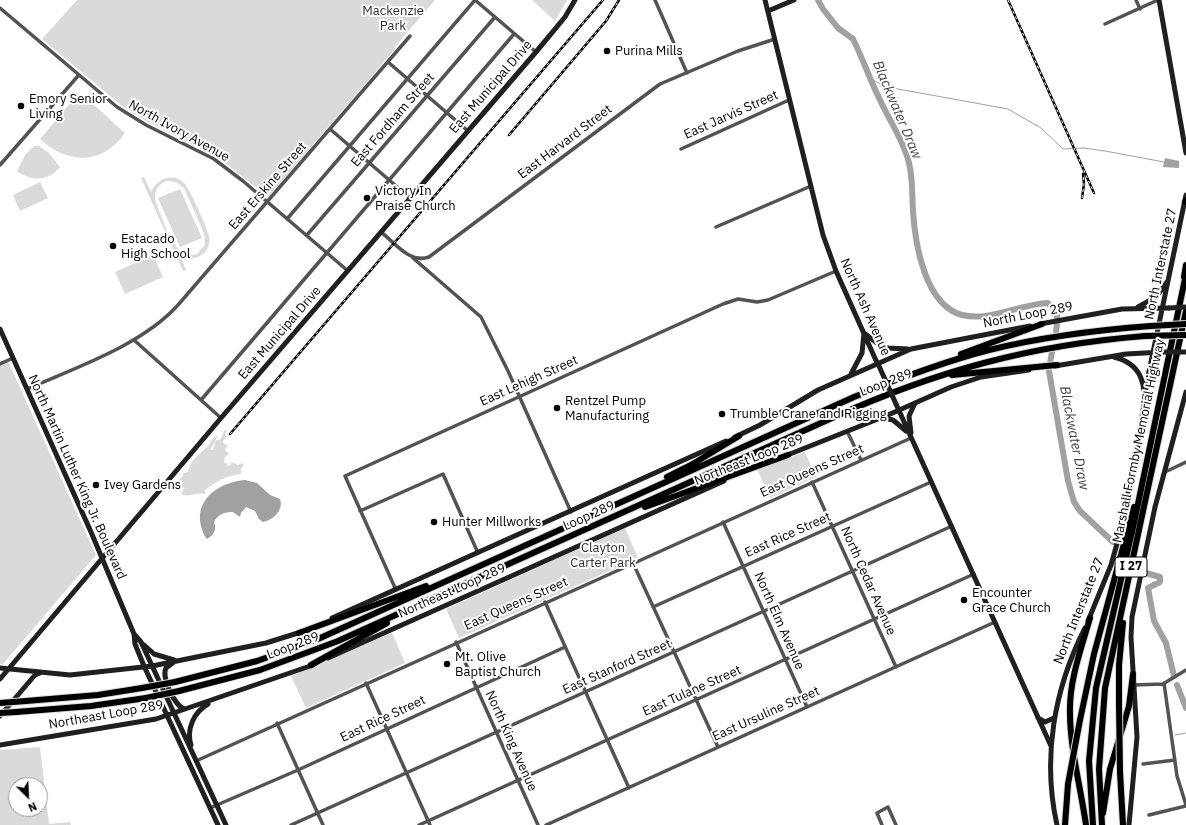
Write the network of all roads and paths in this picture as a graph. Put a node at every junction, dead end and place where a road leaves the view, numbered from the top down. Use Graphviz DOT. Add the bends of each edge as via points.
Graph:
graph roads {
  1 [pos="475,0"];
  2 [pos="575,0"];
  3 [pos="655,0"];
  4 [pos="765,0"];
  5 [pos="794,0"];
  6 [pos="1136,0"];
  7 [pos="1158,0"];
  8 [pos="0,8"];
  9 [pos="1140,9"];
  10 [pos="768,11"];
  11 [pos="495,17"];
  12 [pos="1105,24"];
  13 [pos="514,34"];
  14 [pos="410,36"];
  15 [pos="776,40"];
  16 [pos="536,52"];
  17 [pos="388,62"];
  18 [pos="687,73"];
  19 [pos="78,76"];
  20 [pos="407,79"];
  21 [pos="427,96"];
  22 [pos="789,100"];
  23 [pos="446,112"];
  24 [pos="330,130"];
  25 [pos="468,131"];
  26 [pos="350,146"];
  27 [pos="681,149"];
  28 [pos="1186,152"];
  29 [pos="369,163"];
  30 [pos="0,165"];
  31 [pos="389,180"];
  32 [pos="810,186"];
  33 [pos="1186,195"];
  34 [pos="410,198"];
  35 [pos="1185,201"];
  36 [pos="268,202"];
  37 [pos="287,219"];
  38 [pos="716,227"];
  39 [pos="381,232"];
  40 [pos="307,235"];
  41 [pos="327,252"];
  42 [pos="410,256"];
  43 [pos="1186,265"];
  44 [pos="348,270"];
  45 [pos="836,270"];
  46 [pos="1186,274"];
  47 [pos="1169,280"];
  48 [pos="1180,298"];
  49 [pos="1186,307"];
  50 [pos="1135,308"];
  51 [pos="1166,308"];
  52 [pos="1186,311"];
  53 [pos="1042,324"];
  54 [pos="1186,324"];
  55 [pos="0,329"];
  56 [pos="864,332"];
  57 [pos="1186,335"];
  58 [pos="134,340"];
  59 [pos="910,349"];
  60 [pos="1154,352"];
  61 [pos="1186,352"];
  62 [pos="1111,356"];
  63 [pos="13,358"];
  64 [pos="0,364"];
  65 [pos="878,364"];
  66 [pos="1057,365"];
  67 [pos="920,371"];
  68 [pos="850,375"];
  69 [pos="908,386"];
  70 [pos="27,389"];
  71 [pos="1186,392"];
  72 [pos="519,396"];
  73 [pos="1145,399"];
  74 [pos="201,400"];
  75 [pos="915,403"];
  76 [pos="899,410"];
  77 [pos="221,418"];
  78 [pos="881,418"];
  79 [pos="847,431"];
  80 [pos="739,436"];
  81 [pos="911,437"];
  82 [pos="788,455"];
  83 [pos="861,460"];
  84 [pos="1186,462"];
  85 [pos="1147,463"];
  86 [pos="1165,472"];
  87 [pos="812,482"];
  88 [pos="931,482"];
  89 [pos="360,511"];
  90 [pos="571,512"];
  91 [pos="723,522"];
  92 [pos="567,526"];
  93 [pos="832,526"];
  94 [pos="952,526"];
  95 [pos="585,529"];
  96 [pos="478,554"];
  97 [pos="102,558"];
  98 [pos="633,563"];
  99 [pos="744,566"];
  100 [pos="1131,568"];
  101 [pos="853,571"];
  102 [pos="464,573"];
  103 [pos="974,574"];
  104 [pos="471,581"];
  105 [pos="396,590"];
  106 [pos="545,602"];
  107 [pos="653,607"];
  108 [pos="764,611"];
  109 [pos="1090,618"];
  110 [pos="875,619"];
  111 [pos="995,622"];
  112 [pos="299,633"];
  113 [pos="134,634"];
  114 [pos="141,642"];
  115 [pos="456,642"];
  116 [pos="565,647"];
  117 [pos="674,652"];
  118 [pos="786,659"];
  119 [pos="176,660"];
  120 [pos="311,665"];
  121 [pos="144,666"];
  122 [pos="152,666"];
  123 [pos="896,667"];
  124 [pos="0,668"];
  125 [pos="9,668"];
  126 [pos="1186,670"];
  127 [pos="40,673"];
  128 [pos="1134,674"];
  129 [pos="0,679"];
  130 [pos="366,683"];
  131 [pos="1164,683"];
  132 [pos="1134,685"];
  133 [pos="476,688"];
  134 [pos="585,692"];
  135 [pos="215,699"];
  136 [pos="696,700"];
  137 [pos="0,703"];
  138 [pos="807,707"];
  139 [pos="186,710"];
  140 [pos="0,714"];
  141 [pos="173,714"];
  142 [pos="166,716"];
  143 [pos="1038,717"];
  144 [pos="1054,718"];
  145 [pos="277,723"];
  146 [pos="387,728"];
  147 [pos="496,732"];
  148 [pos="607,740"];
  149 [pos="0,745"];
  150 [pos="718,747"];
  151 [pos="1051,747"];
  152 [pos="1175,760"];
  153 [pos="196,761"];
  154 [pos="1143,764"];
  155 [pos="298,770"];
  156 [pos="194,773"];
  157 [pos="407,773"];
  158 [pos="518,780"];
  159 [pos="629,788"];
  160 [pos="217,806"];
  161 [pos="1186,806"];
  162 [pos="210,808"];
  163 [pos="318,813"];
  164 [pos="1149,815"];
  165 [pos="428,821"];
  166 [pos="1102,823"];
  167 [pos="218,825"];
  168 [pos="226,825"];
  169 [pos="291,825"];
  170 [pos="323,825"];
  171 [pos="419,825"];
  172 [pos="430,825"];
  173 [pos="538,825"];
  174 [pos="546,825"];
  175 [pos="882,825"];
  176 [pos="896,825"];
  177 [pos="1057,825"];
  178 [pos="1065,825"];
  179 [pos="1086,825"];
  180 [pos="1093,825"];
  181 [pos="1123,825"];
  182 [pos="1129,825"];
  1 -- 11 [label="street"];
  1 -- 20 [label="street"];
  2 -- 16 [label="main road, East Municipal Drive" via="565,17"];
  3 -- 18 [label="street"];
  4 -- 10 [label="main road, North Ash Avenue"];
  5 -- 10 [label="main road"];
  6 -- 9 [label="street"];
  7 -- 9 [label="street"];
  7 -- 28 [label="main road"];
  8 -- 19 [label="street, North Ivory Avenue"];
  9 -- 12 [label="street"];
  10 -- 15 [label="main road, North Ash Avenue"];
  11 -- 13 [label="street"];
  11 -- 21 [label="street, East Fordham Street"];
  13 -- 16 [label="street"];
  13 -- 23 [label="street"];
  14 -- 17 [label="street, East Erskine Street"];
  15 -- 18 [label="street, East Harvard Street" via="738,50"];
  15 -- 22 [label="main road, North Ash Avenue"];
  16 -- 25 [label="main road, East Municipal Drive"];
  17 -- 20 [label="street"];
  17 -- 24 [label="street, East Erskine Street"];
  18 -- 42 [label="street, East Harvard Street" via="654,88 434,254 420,259"];
  19 -- 30 [label="street"];
  19 -- 36 [label="street, North Ivory Avenue" via="127,114 214,159"];
  20 -- 21 [label="street"];
  20 -- 26 [label="street"];
  21 -- 23 [label="street"];
  21 -- 29 [label="street, East Fordham Street"];
  22 -- 27 [label="street, East Jarvis Street"];
  22 -- 32 [label="main road, North Ash Avenue"];
  23 -- 25 [label="street"];
  23 -- 31 [label="street"];
  24 -- 26 [label="street"];
  24 -- 36 [label="street, East Erskine Street"];
  25 -- 34 [label="main road, East Municipal Drive"];
  26 -- 29 [label="street"];
  26 -- 37 [label="street"];
  29 -- 31 [label="street"];
  29 -- 40 [label="street, East Fordham Street"];
  31 -- 34 [label="street"];
  31 -- 41 [label="street"];
  32 -- 38 [label="street"];
  32 -- 45 [label="main road, North Ash Avenue" via="820,226"];
  33 -- 35 [label="main road, North Interstate 27"];
  34 -- 39 [label="main road, East Municipal Drive"];
  35 -- 47 [label="main road, North Interstate 27"];
  36 -- 37 [label="street, North Ivory Avenue"];
  36 -- 58 [label="street, East Erskine Street" via="171,314"];
  37 -- 40 [label="street, North Ivory Avenue"];
  39 -- 42 [label="street"];
  39 -- 44 [label="main road, East Municipal Drive"];
  40 -- 41 [label="street, North Ivory Avenue"];
  41 -- 44 [label="street, North Ivory Avenue"];
  41 -- 74 [label="street"];
  42 -- 72 [label="street" via="481,316"];
  43 -- 48 [label="highway"];
  44 -- 77 [label="main road, East Municipal Drive"];
  45 -- 56 [label="main road, North Ash Avenue"];
  45 -- 72 [label="street, East Lehigh Street" via="768,300 758,302 741,299 722,304"];
  46 -- 48 [label="highway, Marshall Formby Memorial Highway / I 27"];
  47 -- 50 [label="main road" via="1156,297"];
  47 -- 51 [label="main road, North Interstate 27"];
  48 -- 85 [label="highway, Marshall Formby Memorial Highway / I 27"];
  49 -- 51 [label="main road, North Loop 289, bridge"];
  50 -- 51 [label="main road, North Loop 289"];
  50 -- 53 [label="main road, North Loop 289"];
  51 -- 60 [label="main road, North Interstate 27"];
  52 -- 100 [label="highway, Marshall Formby Memorial Highway / I 27"];
  53 -- 59 [label="main road, North Loop 289"];
  53 -- 67 [label="highway"];
  54 -- 67 [label="highway, Loop 289, bridge" via="1079,333 1035,340 988,350"];
  55 -- 63 [label="main road, North Martin Luther King Jr. Boulevard"];
  56 -- 59 [label="main road" via="881,346"];
  56 -- 65 [label="main road, North Ash Avenue"];
  56 -- 68 [label="main road" via="862,353"];
  57 -- 69 [label="highway, Loop 289, bridge" via="1145,336 1064,345 1015,354"];
  58 -- 70 [label="street, East Erskine Street"];
  58 -- 74 [label="street"];
  59 -- 65 [label="main road, North Loop 289"];
  60 -- 61 [label="main road, bridge"];
  60 -- 62 [label="main road"];
  60 -- 73 [label="main road, North Interstate 27"];
  62 -- 66 [label="main road"];
  62 -- 73 [label="main road" via="1131,364 1138,371 1143,382"];
  63 -- 64 [label="street"];
  63 -- 70 [label="main road, North Martin Luther King Jr. Boulevard"];
  65 -- 68 [label="main road, Northeast Loop 289"];
  65 -- 76 [label="main road, North Ash Avenue, bridge"];
  66 -- 69 [label="highway" via="955,374"];
  66 -- 75 [label="main road" via="967,381"];
  67 -- 92 [label="highway, Loop 289" via="854,397"];
  68 -- 80 [label="main road, Northeast Loop 289" via="818,390"];
  69 -- 95 [label="highway, Loop 289" via="880,396"];
  70 -- 97 [label="main road, North Martin Luther King Jr. Boulevard"];
  71 -- 86 [label="main road"];
  72 -- 89 [label="street, East Lehigh Street" via="345,476"];
  72 -- 90 [label="street"];
  73 -- 109 [label="main road, North Interstate 27" via="1138,446 1116,549"];
  74 -- 77 [label="street"];
  75 -- 76 [label="main road"];
  75 -- 81 [label="main road" via="909,416"];
  76 -- 78 [label="main road, Northeast Loop 289"];
  76 -- 81 [label="main road, North Ash Avenue"];
  77 -- 97 [label="main road, East Municipal Drive"];
  78 -- 79 [label="main road, Northeast Loop 289"];
  78 -- 81 [label="main road" via="897,422"];
  79 -- 82 [label="main road, Northeast Loop 289"];
  79 -- 83 [label="street"];
  80 -- 90 [label="main road, Northeast Loop 289"];
  80 -- 92 [label="highway" via="690,465"];
  81 -- 83 [label="street, East Queens Street"];
  81 -- 88 [label="main road, North Ash Avenue"];
  82 -- 95 [label="highway"];
  82 -- 120 [label="main road, Northeast Loop 289" via="719,483"];
  83 -- 87 [label="street, East Queens Street"];
  84 -- 86 [label="street"];
  85 -- 178 [label="highway, bridge" via="1099,635 1068,784"];
  85 -- 180 [label="highway, Marshall Formby Memorial Highway / I 27" via="1095,696 1090,760"];
  86 -- 128 [label="main road" via="1133,609 1131,637"];
  87 -- 91 [label="street, East Queens Street"];
  87 -- 93 [label="street, North Cedar Avenue"];
  88 -- 93 [label="street, East Rice Street"];
  88 -- 94 [label="main road, North Ash Avenue"];
  89 -- 96 [label="street" via="443,474"];
  89 -- 105 [label="street"];
  90 -- 96 [label="main road, Northeast Loop 289"];
  91 -- 98 [label="street, East Queens Street"];
  91 -- 99 [label="street, North Elm Avenue"];
  92 -- 102 [label="highway, Loop 289"];
  93 -- 99 [label="street, East Rice Street"];
  93 -- 101 [label="street, North Cedar Avenue"];
  94 -- 101 [label="street, East Stanford Street"];
  94 -- 103 [label="main road, North Ash Avenue"];
  95 -- 104 [label="highway, Loop 289"];
  96 -- 105 [label="main road, Northeast Loop 289"];
  97 -- 113 [label="main road, North Martin Luther King Jr. Boulevard"];
  97 -- 125 [label="main road, East Municipal Drive"];
  98 -- 106 [label="street, East Queens Street"];
  98 -- 107 [label="street"];
  99 -- 107 [label="street, East Rice Street"];
  99 -- 108 [label="street, North Elm Avenue"];
  100 -- 166 [label="highway, Marshall Formby Memorial Highway / I 27" via="1102,708 1099,776"];
  100 -- 181 [label="highway, bridge" via="1120,649 1118,705"];
  101 -- 108 [label="street, East Stanford Street"];
  101 -- 110 [label="street, North Cedar Avenue"];
  102 -- 112 [label="highway"];
  102 -- 137 [label="highway, Loop 289, bridge" via="304,644 257,660 142,688 98,695"];
  103 -- 110 [label="street, East Tulane Street"];
  103 -- 111 [label="main road, North Ash Avenue"];
  104 -- 120 [label="highway"];
  104 -- 140 [label="highway, Loop 289, bridge" via="338,641 248,674 146,698"];
  105 -- 112 [label="main road, Northeast Loop 289"];
  106 -- 115 [label="street, East Queens Street"];
  106 -- 116 [label="street"];
  107 -- 117 [label="street"];
  108 -- 117 [label="street, East Stanford Street"];
  108 -- 118 [label="street, North Elm Avenue"];
  109 -- 144 [label="main road, North Interstate 27" via="1065,676"];
  109 -- 179 [label="highway" via="1072,683 1070,712"];
  110 -- 118 [label="street, East Tulane Street"];
  110 -- 123 [label="street, North Cedar Avenue"];
  111 -- 123 [label="street, East Ursuline Street"];
  111 -- 143 [label="main road, North Ash Avenue"];
  112 -- 119 [label="main road, Northeast Loop 289"];
  113 -- 114 [label="main road, North Martin Luther King Jr. Boulevard"];
  113 -- 121 [label="main road, North Martin Luther King Jr. Boulevard" via="135,644"];
  114 -- 119 [label="main road" via="154,654"];
  114 -- 122 [label="main road, North Martin Luther King Jr. Boulevard"];
  115 -- 130 [label="street, East Queens Street"];
  115 -- 133 [label="street, North King Avenue"];
  116 -- 133 [label="street, East Rice Street"];
  116 -- 134 [label="street"];
  117 -- 134 [label="street, East Stanford Street"];
  117 -- 136 [label="street"];
  118 -- 136 [label="street, East Tulane Street"];
  118 -- 138 [label="street, North Elm Avenue"];
  119 -- 122 [label="main road, Northeast Loop 289"];
  119 -- 139 [label="main road" via="166,668 164,676 177,704"];
  120 -- 135 [label="main road, Northeast Loop 289"];
  121 -- 122 [label="main road, Northeast Loop 289"];
  121 -- 127 [label="main road, Northeast Loop 289" via="70,675"];
  121 -- 142 [label="main road, North Martin Luther King Jr. Boulevard"];
  122 -- 141 [label="main road, North Martin Luther King Jr. Boulevard"];
  123 -- 138 [label="street, East Ursuline Street"];
  124 -- 125 [label="main road, Northeast Loop 289"];
  125 -- 127 [label="main road, Northeast Loop 289"];
  125 -- 129 [label="main road, East Municipal Drive"];
  126 -- 131 [label="street"];
  127 -- 140 [label="main road"];
  128 -- 132 [label="main road"];
  128 -- 166 [label="highway" via="1129,706 1110,769"];
  130 -- 145 [label="street, East Queens Street"];
  130 -- 146 [label="street"];
  131 -- 132 [label="street"];
  131 -- 152 [label="street"];
  132 -- 182 [label="main road" via="1137,737"];
  133 -- 146 [label="street, East Rice Street"];
  133 -- 147 [label="street, North King Avenue"];
  134 -- 147 [label="street, East Stanford Street"];
  134 -- 148 [label="street"];
  135 -- 139 [label="main road, Northeast Loop 289"];
  135 -- 153 [label="main road" via="200,710 191,725 190,741"];
  136 -- 148 [label="street, East Tulane Street"];
  136 -- 150 [label="street"];
  138 -- 150 [label="street, East Ursuline Street"];
  139 -- 141 [label="main road, Northeast Loop 289"];
  141 -- 142 [label="main road, Northeast Loop 289"];
  141 -- 153 [label="main road, North Martin Luther King Jr. Boulevard"];
  142 -- 149 [label="main road, Northeast Loop 289" via="139,723"];
  142 -- 156 [label="main road, North Martin Luther King Jr. Boulevard"];
  143 -- 144 [label="main road" via="1045,722"];
  143 -- 151 [label="main road, North Ash Avenue"];
  144 -- 151 [label="main road, North Interstate 27"];
  145 -- 153 [label="street, East Queens Street"];
  145 -- 155 [label="street"];
  146 -- 155 [label="street, East Rice Street"];
  146 -- 157 [label="street"];
  147 -- 157 [label="street, East Stanford Street"];
  147 -- 158 [label="street, North King Avenue"];
  148 -- 158 [label="street, East Tulane Street"];
  148 -- 159 [label="street"];
  150 -- 159 [label="street, East Ursuline Street"];
  151 -- 177 [label="main road, North Interstate 27" via="1052,788"];
  152 -- 154 [label="street"];
  152 -- 161 [label="street"];
  153 -- 156 [label="main road"];
  153 -- 160 [label="main road, North Martin Luther King Jr. Boulevard"];
  155 -- 160 [label="street, East Rice Street"];
  155 -- 163 [label="street"];
  156 -- 162 [label="main road, North Martin Luther King Jr. Boulevard"];
  157 -- 163 [label="street, East Stanford Street"];
  157 -- 165 [label="street"];
  158 -- 165 [label="street, East Tulane Street"];
  158 -- 173 [label="street, North King Avenue"];
  159 -- 174 [label="street, East Ursuline Street"];
  160 -- 162 [label="street, East Rice Street"];
  160 -- 168 [label="main road, North Martin Luther King Jr. Boulevard"];
  161 -- 164 [label="street"];
  162 -- 167 [label="main road, North Martin Luther King Jr. Boulevard"];
  163 -- 169 [label="street, East Stanford Street"];
  163 -- 170 [label="street"];
  165 -- 171 [label="street, East Tulane Street"];
  165 -- 172 [label="street"];
  175 -- 176 [label="street" via="877,813 888,808"];
}
